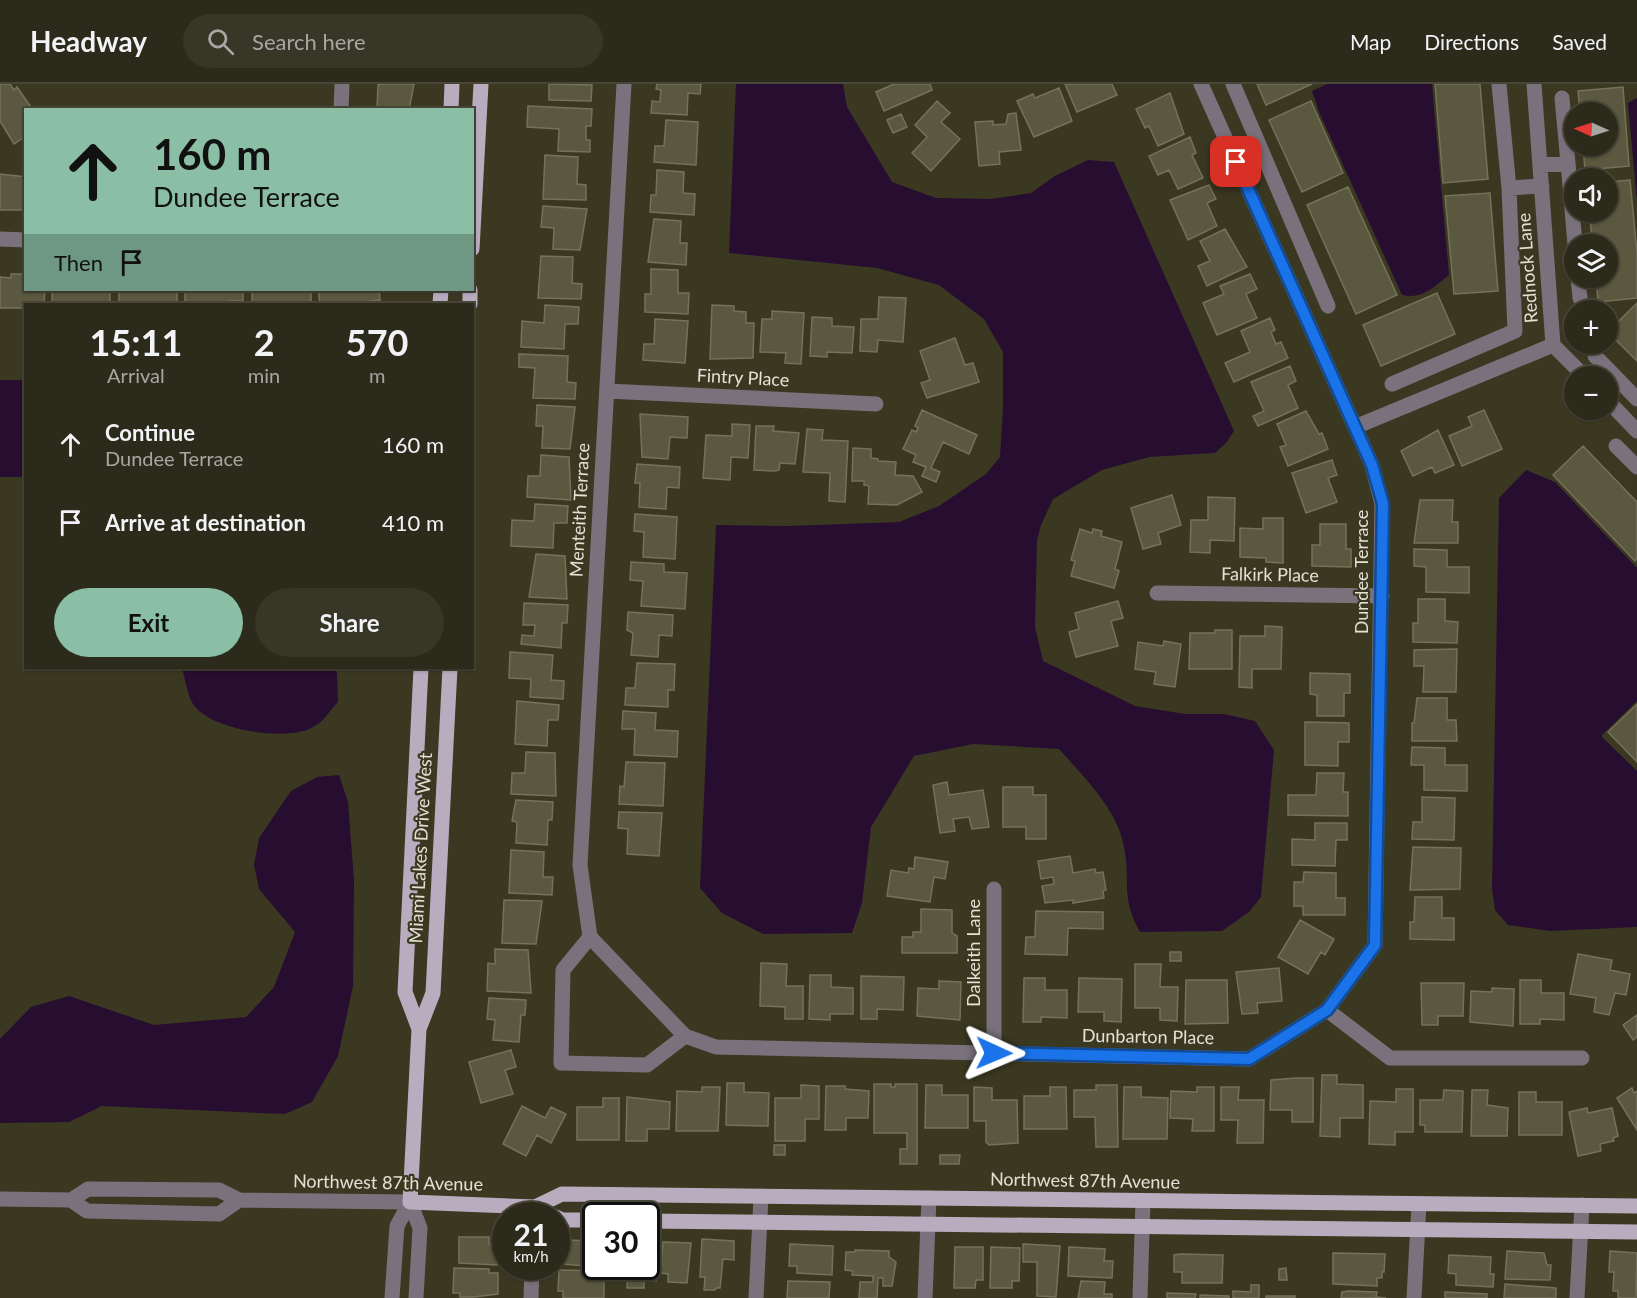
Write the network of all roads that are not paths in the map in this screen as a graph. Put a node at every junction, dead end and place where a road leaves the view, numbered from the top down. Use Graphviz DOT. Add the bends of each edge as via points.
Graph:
graph roads {
  1 [pos="342,84"];
  2 [pos="452,84"];
  3 [pos="481,84"];
  4 [pos="624,84"];
  5 [pos="1201,84"];
  6 [pos="1233,84"];
  7 [pos="1499,84"];
  8 [pos="1534,84"];
  9 [pos="1562,98"];
  10 [pos="340,108"];
  11 [pos="451,108"];
  12 [pos="1568,163"];
  13 [pos="1540,165"];
  14 [pos="1542,186"];
  15 [pos="1509,188"];
  16 [pos="1288,209"];
  17 [pos="474,212"];
  18 [pos="1263,221"];
  19 [pos="1574,234"];
  20 [pos="0,239"];
  21 [pos="24,240"];
  22 [pos="1579,288"];
  23 [pos="1580,298"];
  24 [pos="1328,306"];
  25 [pos="1552,345"];
  26 [pos="1595,356"];
  27 [pos="1574,366"];
  28 [pos="1392,384"];
  29 [pos="607,391"];
  30 [pos="1637,399"];
  31 [pos="876,404"];
  32 [pos="1618,411"];
  33 [pos="1355,427"];
  34 [pos="1637,431"];
  35 [pos="1616,446"];
  36 [pos="1637,467"];
  37 [pos="1157,593"];
  38 [pos="1382,596"];
  39 [pos="421,669"];
  40 [pos="450,669"];
  41 [pos="994,889"];
  42 [pos="590,937"];
  43 [pos="1327,1010"];
  44 [pos="419,1029"];
  45 [pos="685,1036"];
  46 [pos="994,1053"];
  47 [pos="1582,1058"];
  48 [pos="761,1197"];
  49 [pos="929,1198"];
  50 [pos="0,1199"];
  51 [pos="71,1200"];
  52 [pos="239,1200"];
  53 [pos="1143,1201"];
  54 [pos="410,1202"];
  55 [pos="549,1202"];
  56 [pos="1419,1204"];
  57 [pos="1582,1205"];
  58 [pos="1637,1206"];
  59 [pos="492,1208"];
  60 [pos="660,1221"];
  61 [pos="760,1222"];
  62 [pos="928,1224"];
  63 [pos="1143,1227"];
  64 [pos="1417,1230"];
  65 [pos="1580,1232"];
  66 [pos="1637,1233"];
  67 [pos="532,1280"];
  68 [pos="392,1298"];
  69 [pos="416,1298"];
  70 [pos="531,1298"];
  71 [pos="756,1298"];
  72 [pos="925,1298"];
  73 [pos="1140,1298"];
  74 [pos="1414,1298"];
  75 [pos="1577,1298"];
  1 -- 10 [label="street"];
  2 -- 11 [label="main road"];
  3 -- 17 [label="main road"];
  4 -- 29 [label="street, Menteith Terrace"];
  5 -- 18 [label="street, Dundee Terrace"];
  6 -- 16 [label="street"];
  7 -- 15 [label="street"];
  8 -- 13 [label="street, Rednock Lane"];
  9 -- 12 [label="street"];
  12 -- 13 [label="street"];
  12 -- 19 [label="street"];
  13 -- 14 [label="street, Rednock Lane"];
  14 -- 15 [label="street"];
  14 -- 25 [label="street, Rednock Lane"];
  15 -- 28 [label="street" via="1515,331"];
  16 -- 18 [label="street"];
  16 -- 24 [label="street"];
  18 -- 33 [label="street, Dundee Terrace"];
  20 -- 21 [label="street"];
  22 -- 23 [label="street"];
  25 -- 27 [label="street"];
  25 -- 33 [label="street, Rednock Lane"];
  26 -- 30 [label="street"];
  29 -- 31 [label="street, Fintry Place"];
  29 -- 42 [label="street, Menteith Terrace" via="580,865"];
  32 -- 34 [label="street"];
  33 -- 38 [label="street, Dundee Terrace" via="1383,504"];
  35 -- 36 [label="street"];
  37 -- 38 [label="street, Falkirk Place"];
  38 -- 43 [label="street, Dundee Terrace" via="1375,945"];
  39 -- 44 [label="main road, Miami Lakes Drive West" via="405,992"];
  40 -- 44 [label="main road, Miami Lakes Drive West" via="433,993"];
  41 -- 46 [label="street, Dalkeith Lane"];
  42 -- 45 [label="street, Dunbarton Place"];
  42 -- 45 [label="street" via="563,970 561,1063 647,1065"];
  43 -- 46 [label="street, Dunbarton Place" via="1249,1059"];
  43 -- 47 [label="street" via="1390,1058"];
  44 -- 54 [label="main road, Miami Lakes Drive West"];
  45 -- 46 [label="street, Dunbarton Place" via="716,1047"];
  48 -- 49 [label="main road, Northwest 87th Avenue"];
  48 -- 55 [label="main road, Northwest 87th Avenue" via="562,1194"];
  48 -- 61 [label="street"];
  49 -- 53 [label="main road, Northwest 87th Avenue"];
  49 -- 62 [label="street"];
  50 -- 51 [label="street, Northwest 87th Avenue"];
  51 -- 52 [label="street, Northwest 87th Avenue" via="88,1189 219,1190"];
  51 -- 52 [label="street, Northwest 87th Avenue" via="87,1211 219,1214"];
  52 -- 54 [label="street, Northwest 87th Avenue"];
  53 -- 56 [label="main road, Northwest 87th Avenue"];
  53 -- 63 [label="street"];
  54 -- 59 [label="main road, Northwest 87th Avenue"];
  54 -- 68 [label="street" via="397,1226"];
  54 -- 69 [label="street" via="420,1228"];
  56 -- 57 [label="main road, Northwest 87th Avenue"];
  56 -- 64 [label="street"];
  57 -- 58 [label="main road, Northwest 87th Avenue"];
  57 -- 65 [label="street"];
  60 -- 61 [label="main road"];
  61 -- 62 [label="main road"];
  61 -- 71 [label="street"];
  62 -- 63 [label="main road"];
  62 -- 72 [label="street"];
  63 -- 64 [label="main road"];
  63 -- 73 [label="street"];
  64 -- 65 [label="main road"];
  64 -- 74 [label="street"];
  65 -- 66 [label="main road"];
  65 -- 75 [label="street"];
  67 -- 70 [label="street"];
}
